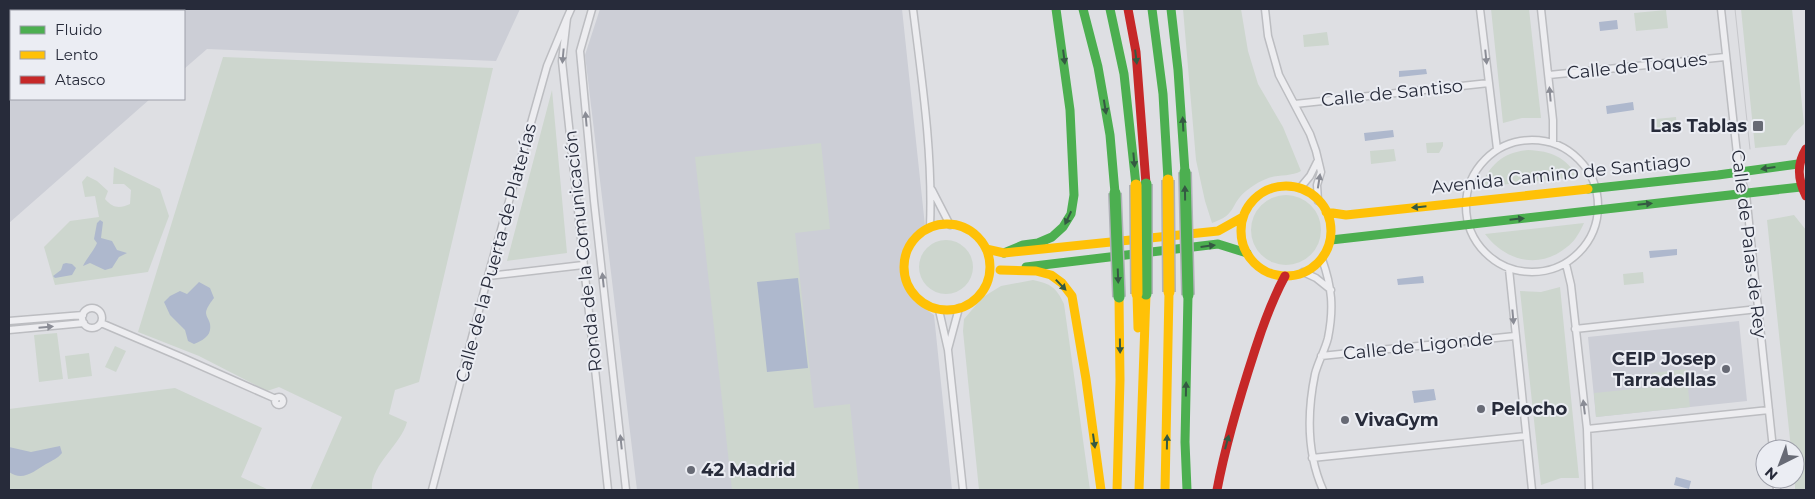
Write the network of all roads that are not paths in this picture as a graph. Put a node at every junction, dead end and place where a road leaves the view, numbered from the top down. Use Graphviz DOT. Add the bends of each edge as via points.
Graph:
graph roads {
  1 [pos="571,9"];
  2 [pos="592,9"];
  3 [pos="912,9"];
  4 [pos="1056,9"];
  5 [pos="1083,9"];
  6 [pos="1110,9"];
  7 [pos="1128,9"];
  8 [pos="1152,9"];
  9 [pos="1171,9"];
  10 [pos="1265,9"];
  11 [pos="1480,9"];
  12 [pos="1541,9"];
  13 [pos="1721,9"];
  14 [pos="567,18"];
  15 [pos="1725,58"];
  16 [pos="1549,75"];
  17 [pos="1488,83"];
  18 [pos="1295,104"];
  19 [pos="1553,142"];
  20 [pos="1806,148"];
  21 [pos="1497,149"];
  22 [pos="1317,162"];
  23 [pos="1798,164"];
  24 [pos="1739,172"];
  25 [pos="1141,184"];
  26 [pos="1300,188"];
  27 [pos="1595,188"];
  28 [pos="932,190"];
  29 [pos="1803,191"];
  30 [pos="1746,194"];
  31 [pos="1318,200"];
  32 [pos="1467,202"];
  33 [pos="1596,210"];
  34 [pos="1326,212"];
  35 [pos="1243,217"];
  36 [pos="1468,224"];
  37 [pos="950,225"];
  38 [pos="930,227"];
  39 [pos="1331,240"];
  40 [pos="986,249"];
  41 [pos="1004,253"];
  42 [pos="1247,253"];
  43 [pos="1322,259"];
  44 [pos="1566,264"];
  45 [pos="583,265"];
  46 [pos="1509,269"];
  47 [pos="1000,270"];
  48 [pos="1303,272"];
  49 [pos="488,276"];
  50 [pos="1285,276"];
  51 [pos="988,278"];
  52 [pos="1331,290"];
  53 [pos="960,308"];
  54 [pos="1758,309"];
  55 [pos="939,310"];
  56 [pos="83,315"];
  57 [pos="9,321"];
  58 [pos="84,323"];
  59 [pos="101,323"];
  60 [pos="1575,329"];
  61 [pos="9,330"];
  62 [pos="1515,336"];
  63 [pos="948,350"];
  64 [pos="1322,356"];
  65 [pos="276,400"];
  66 [pos="1769,410"];
  67 [pos="1587,429"];
  68 [pos="1526,436"];
  69 [pos="1772,439"];
  70 [pos="1312,458"];
  71 [pos="432,490"];
  72 [pos="608,490"];
  73 [pos="626,490"];
  74 [pos="964,490"];
  75 [pos="1101,490"];
  76 [pos="1117,490"];
  77 [pos="1139,490"];
  78 [pos="1165,490"];
  79 [pos="1187,490"];
  80 [pos="1217,490"];
  81 [pos="1323,490"];
  82 [pos="1532,490"];
  83 [pos="1589,490"];
  1 -- 14 [label="street, Ronda de la Comunicación"];
  73 -- 2 [label="street, Ronda de la Comunicación, one-way" via="580,51"];
  3 -- 28 [label="street"];
  4 -- 41 [label="main road, one-way" via="1070,110 1074,195 1071,214 1052,237"];
  5 -- 76 [label="main road, one-way, bridge" via="1098,67 1110,135 1115,193 1120,380"];
  6 -- 25 [label="main road, one-way" via="1118,35"];
  7 -- 25 [label="main road, one-way" via="1138,70"];
  78 -- 8 [label="main road, one-way, bridge" via="1168,180 1158,43"];
  79 -- 9 [label="main road, one-way, bridge" via="1185,172 1182,100"];
  10 -- 18 [label="street" via="1268,36 1280,75"];
  11 -- 17 [label="street, one-way"];
  12 -- 16 [label="street"];
  13 -- 15 [label="street, Calle de Palas de Rey"];
  14 -- 45 [label="street, Ronda de la Comunicación, one-way" via="562,61"];
  14 -- 49 [label="street, Calle de la Puerta de Platerías" via="547,66"];
  15 -- 16 [label="street, Calle de Toques"];
  15 -- 24 [label="street, Calle de Palas de Rey"];
  19 -- 16 [label="street, one-way"];
  17 -- 18 [label="street, Calle de Santiso"];
  17 -- 21 [label="street"];
  18 -- 22 [label="street" via="1310,134"];
  19 -- 21 [label="street" via="1515,141"];
  19 -- 27 [label="street" via="1576,157"];
  20 -- 23 [label="main road"];
  21 -- 32 [label="street" via="1476,171"];
  22 -- 26 [label="street"];
  31 -- 22 [label="street, one-way" via="1320,172"];
  23 -- 24 [label="main road, Avenida Camino de Santiago, one-way"];
  23 -- 29 [label="main road"];
  24 -- 27 [label="main road, Avenida Camino de Santiago"];
  24 -- 30 [label="street, Calle de Palas de Rey"];
  25 -- 77 [label="main road, bridge"];
  26 -- 31 [label="main road"];
  26 -- 35 [label="main road" via="1272,188 1260,194"];
  27 -- 32 [label="main road, Avenida Camino de Santiago"];
  27 -- 33 [label="street"];
  28 -- 37 [label="street"];
  28 -- 38 [label="street"];
  29 -- 30 [label="main road"];
  33 -- 30 [label="main road, one-way"];
  30 -- 54 [label="street, Calle de Palas de Rey"];
  31 -- 34 [label="main road"];
  32 -- 34 [label="main road, Avenida Camino de Santiago, one-way" via="1346,215"];
  32 -- 36 [label="street"];
  36 -- 33 [label="main road, one-way"];
  33 -- 44 [label="street" via="1595,226 1588,240 1579,254"];
  34 -- 39 [label="main road"];
  35 -- 41 [label="main road" via="1218,232"];
  35 -- 42 [label="main road" via="1241,242"];
  36 -- 39 [label="main road"];
  36 -- 46 [label="street" via="1484,252"];
  37 -- 38 [label="main road"];
  37 -- 40 [label="main road" via="964,228 976,236"];
  38 -- 55 [label="main road" via="918,235 907,249 905,277 910,290 920,301"];
  39 -- 43 [label="main road"];
  40 -- 41 [label="main road"];
  40 -- 51 [label="main road"];
  47 -- 42 [label="main road, one-way" via="1218,244"];
  42 -- 50 [label="main road" via="1263,270"];
  43 -- 48 [label="main road"];
  43 -- 52 [label="street"];
  44 -- 46 [label="street" via="1538,273"];
  44 -- 60 [label="street"];
  45 -- 49 [label="street"];
  45 -- 72 [label="street, Ronda de la Comunicación"];
  46 -- 62 [label="street, one-way"];
  47 -- 51 [label="main road"];
  47 -- 75 [label="main road, one-way" via="1036,271 1051,275 1072,296"];
  48 -- 50 [label="main road"];
  48 -- 52 [label="street"];
  49 -- 71 [label="street, Calle de la Puerta de Platerías"];
  80 -- 50 [label="main road, one-way" via="1225,447 1245,377 1268,309"];
  51 -- 53 [label="main road" via="973,302"];
  52 -- 64 [label="street" via="1328,338"];
  53 -- 55 [label="main road"];
  53 -- 63 [label="street"];
  54 -- 60 [label="street"];
  54 -- 66 [label="street, Calle de Palas de Rey"];
  55 -- 63 [label="street"];
  56 -- 57 [label="street"];
  56 -- 58 [label="street"];
  56 -- 59 [label="street" via="93,308 99,311"];
  58 -- 59 [label="street" via="92,328"];
  61 -- 58 [label="street, one-way"];
  59 -- 65 [label="street"];
  67 -- 60 [label="street, one-way"];
  62 -- 64 [label="street, Calle de Ligonde"];
  62 -- 68 [label="street"];
  63 -- 74 [label="street"];
  64 -- 70 [label="street" via="1315,372 1310,403"];
  66 -- 67 [label="street"];
  66 -- 69 [label="street, Calle de Palas de Rey"];
  67 -- 83 [label="street"];
  68 -- 70 [label="street"];
  68 -- 82 [label="street"];
  70 -- 81 [label="street"];
}
